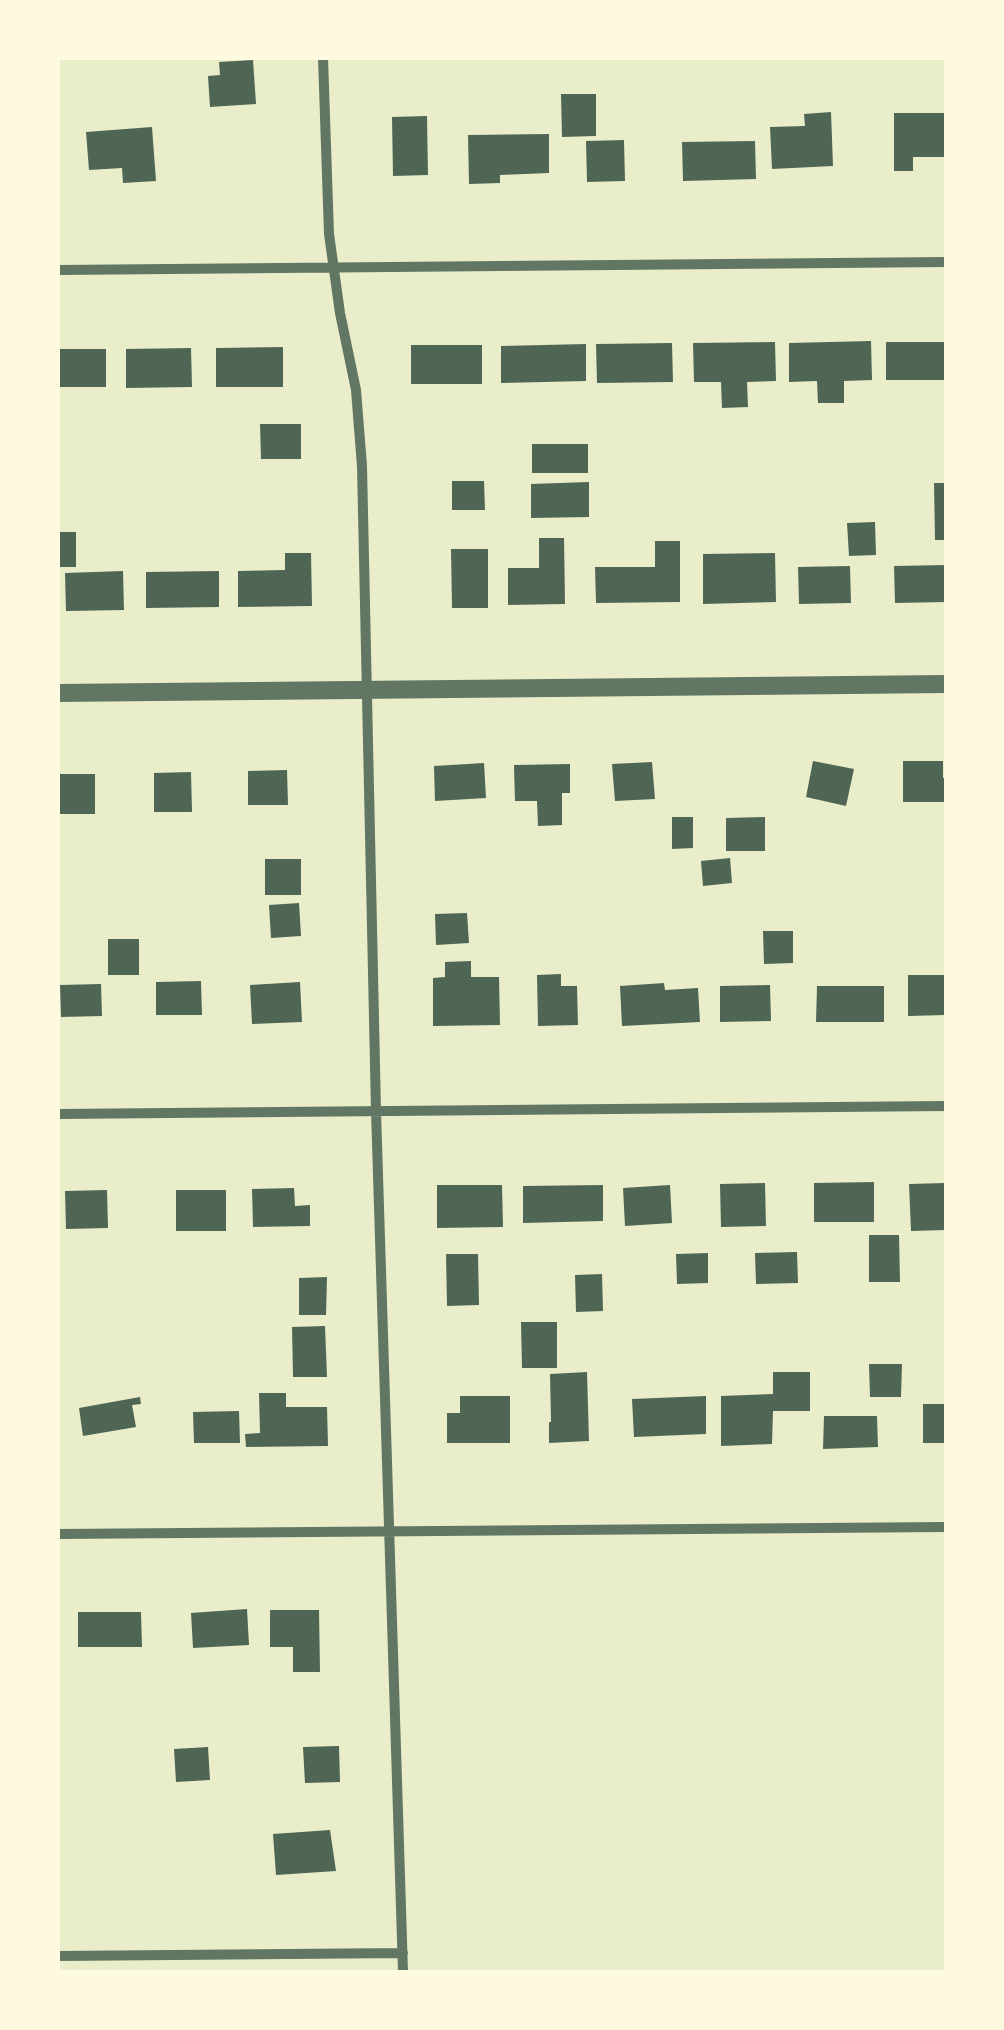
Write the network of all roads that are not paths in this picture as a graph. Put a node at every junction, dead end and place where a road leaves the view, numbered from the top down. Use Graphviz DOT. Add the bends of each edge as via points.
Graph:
graph roads {
  1 [pos="324,58"];
  2 [pos="946,262"];
  3 [pos="333,267"];
  4 [pos="58,270"];
  5 [pos="946,684"];
  6 [pos="368,690"];
  7 [pos="58,693"];
  8 [pos="946,1106"];
  9 [pos="376,1111"];
  10 [pos="58,1114"];
  11 [pos="946,1527"];
  12 [pos="391,1532"];
  13 [pos="58,1534"];
  14 [pos="403,1953"];
  15 [pos="58,1956"];
  16 [pos="404,1972"];
  1 -- 3 [label="street"];
  2 -- 3 [label="street"];
  3 -- 4 [label="street"];
  3 -- 6 [label="street" via="356,390"];
  5 -- 6 [label="street"];
  6 -- 7 [label="street"];
  6 -- 9 [label="street"];
  8 -- 9 [label="street"];
  9 -- 10 [label="street"];
  9 -- 12 [label="street"];
  11 -- 12 [label="street"];
  12 -- 13 [label="street"];
  12 -- 14 [label="street"];
  14 -- 15 [label="street"];
  14 -- 16 [label="street"];
}
